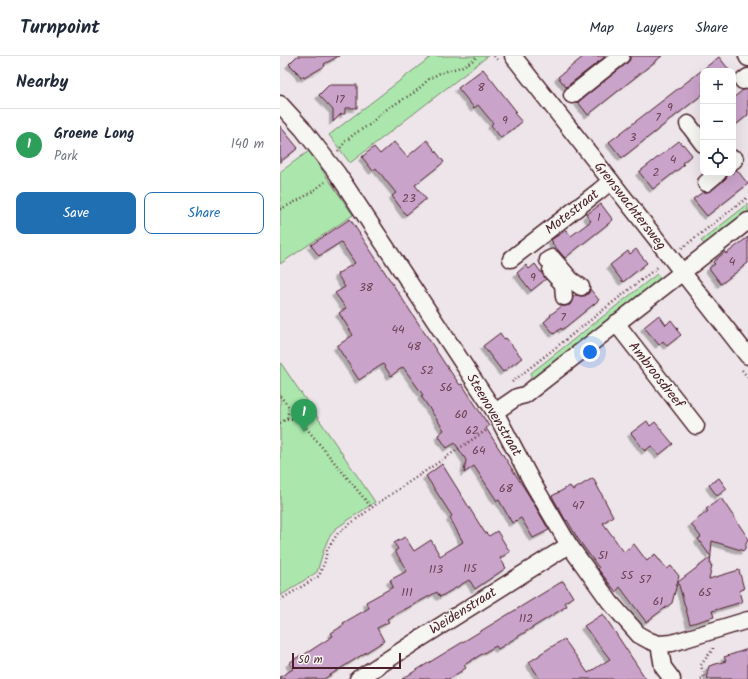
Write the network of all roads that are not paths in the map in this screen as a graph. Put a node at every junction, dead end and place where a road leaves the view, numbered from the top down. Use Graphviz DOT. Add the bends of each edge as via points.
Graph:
graph roads {
  1 [pos="513,56"];
  2 [pos="621,56"];
  3 [pos="572,95"];
  4 [pos="280,104"];
  5 [pos="688,124"];
  6 [pos="700,140"];
  7 [pos="714,176"];
  8 [pos="611,181"];
  9 [pos="706,183"];
  10 [pos="748,221"];
  11 [pos="534,241"];
  12 [pos="511,259"];
  13 [pos="548,260"];
  14 [pos="682,272"];
  15 [pos="581,287"];
  16 [pos="564,297"];
  17 [pos="616,323"];
  18 [pos="748,356"];
  19 [pos="498,417"];
  20 [pos="696,426"];
  21 [pos="569,545"];
  22 [pos="748,620"];
  23 [pos="659,644"];
  24 [pos="358,679"];
  25 [pos="672,679"];
  1 -- 8 [label="street, Grenswachtersweg"];
  2 -- 3 [label="street"];
  4 -- 19 [label="street, Steenovenstraat" via="337,173"];
  5 -- 6 [label="street"];
  7 -- 9 [label="street"];
  8 -- 11 [label="street, Motestraat"];
  8 -- 14 [label="street, Grenswachtersweg"];
  10 -- 14 [label="street"];
  11 -- 12 [label="street, Motestraat"];
  11 -- 13 [label="street, Motestraat"];
  13 -- 15 [label="street" via="552,258 571,280"];
  13 -- 16 [label="street" via="548,266 563,284"];
  14 -- 17 [label="street"];
  14 -- 18 [label="street, Grenswachtersweg"];
  17 -- 19 [label="street" via="525,395 517,397"];
  17 -- 20 [label="street, Ambroosdreef"];
  19 -- 21 [label="street, Steenovenstraat"];
  21 -- 23 [label="street, Steenovenstraat" via="610,602 640,635"];
  21 -- 24 [label="street, Weidenstraat"];
  22 -- 23 [label="street" via="672,643"];
  23 -- 25 [label="street" via="664,667"];
}
